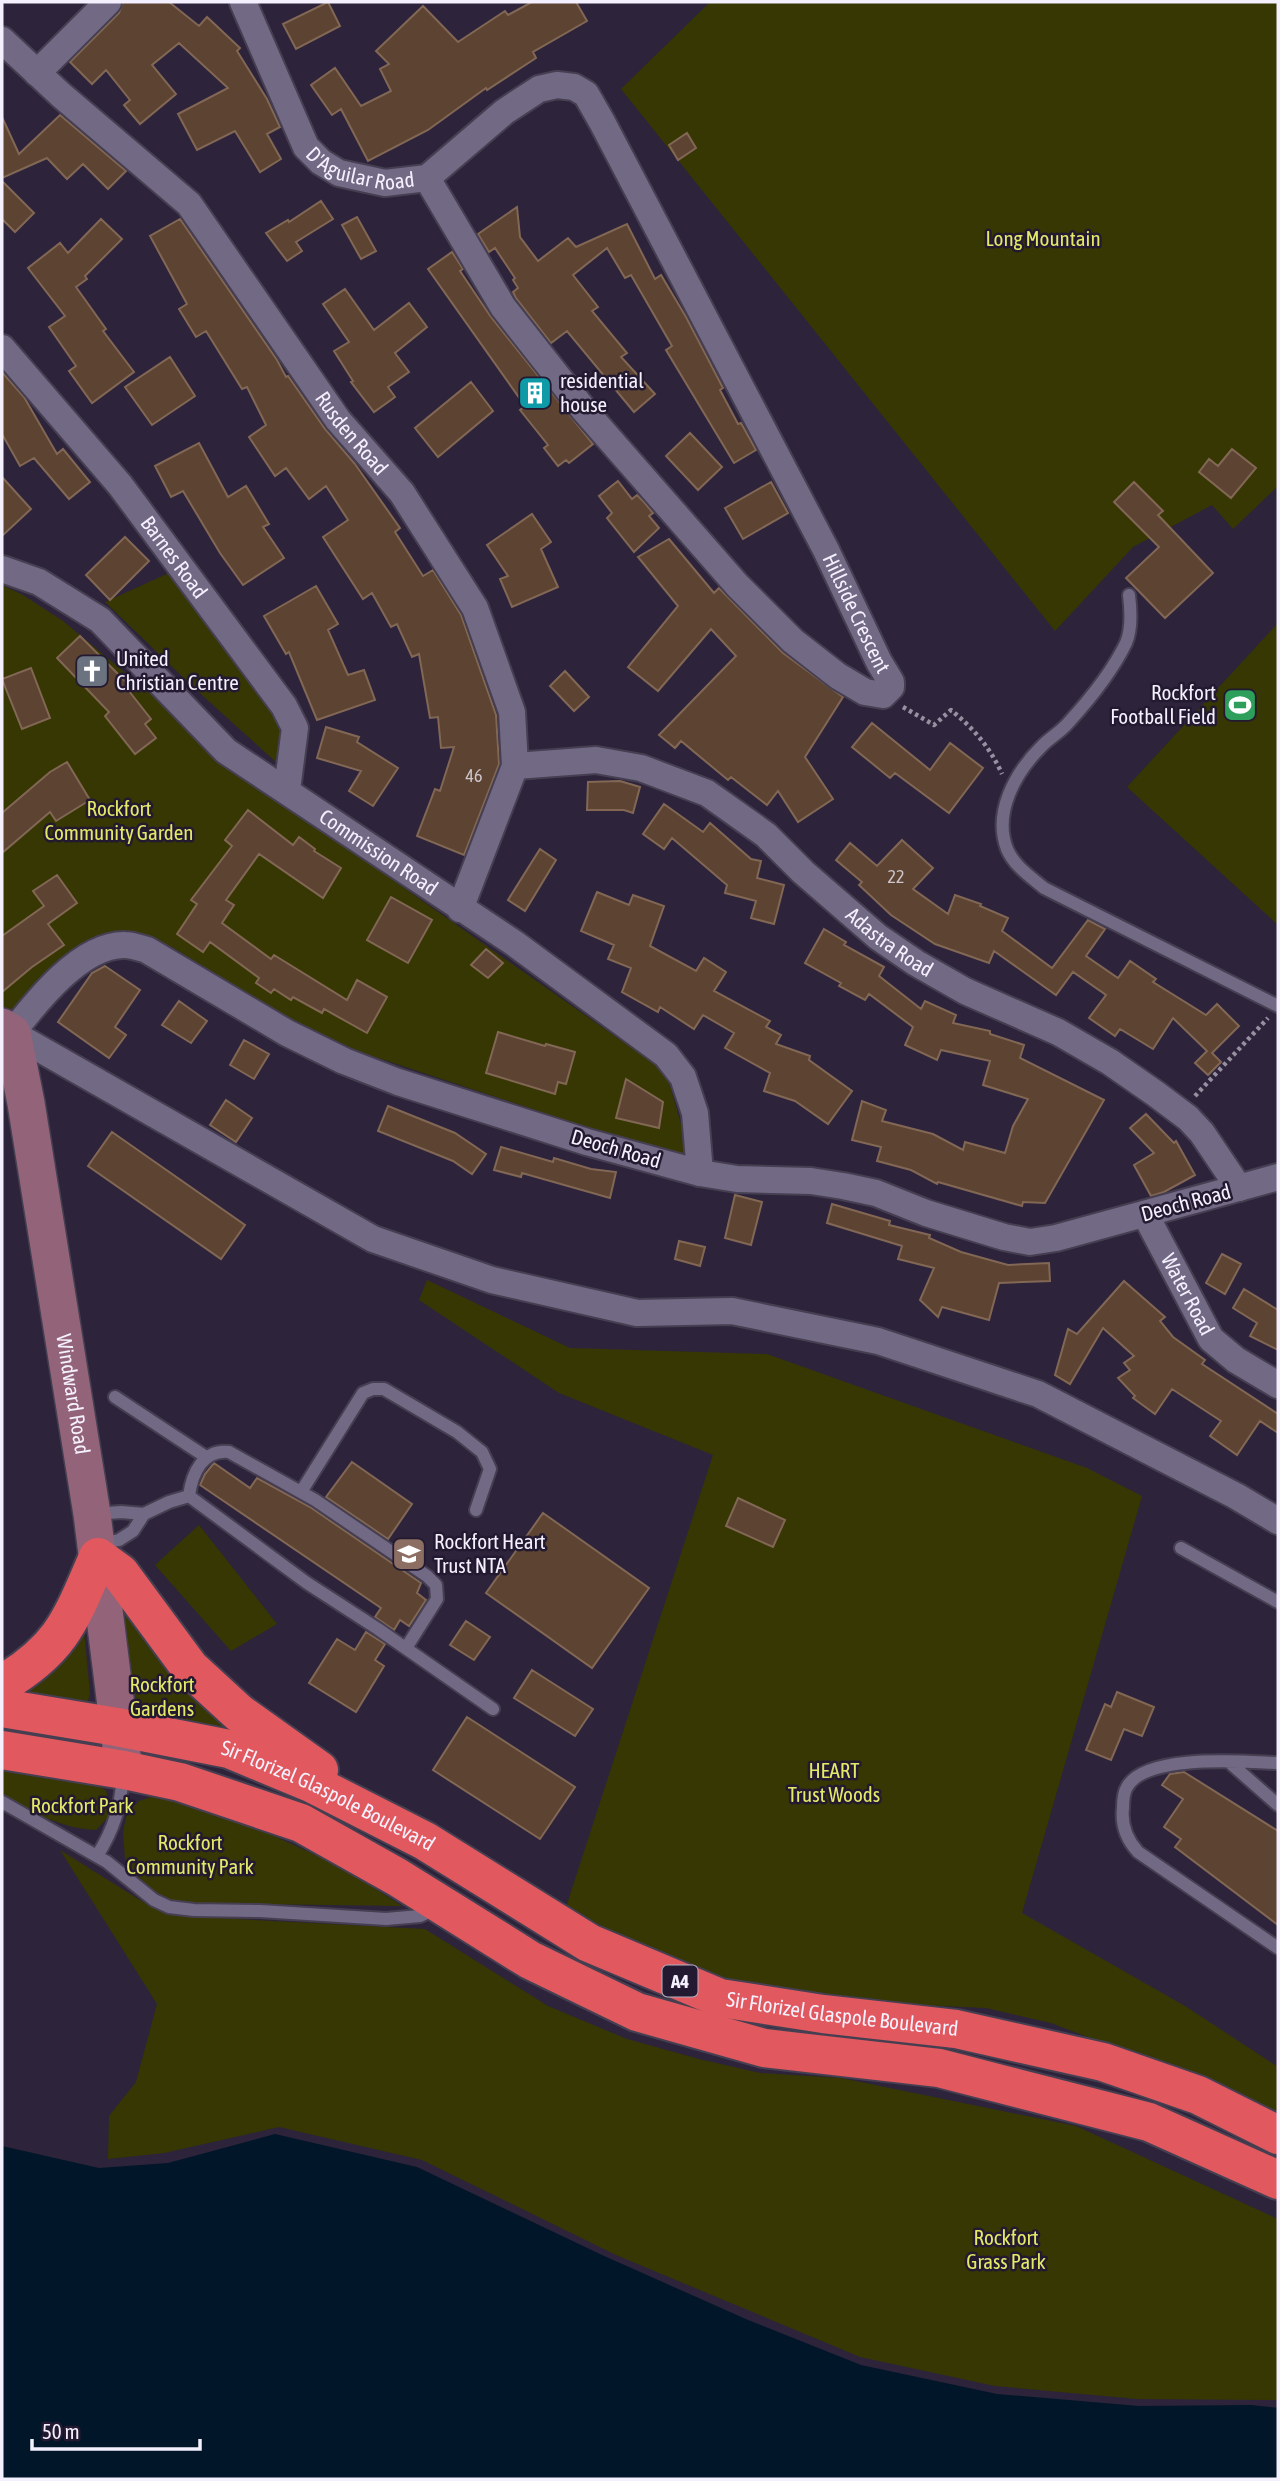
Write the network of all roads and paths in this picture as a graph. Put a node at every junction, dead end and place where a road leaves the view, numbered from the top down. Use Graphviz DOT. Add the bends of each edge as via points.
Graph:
graph roads {
  1 [pos="108,2"];
  2 [pos="243,2"];
  3 [pos="2,40"];
  4 [pos="37,73"];
  5 [pos="586,94"];
  6 [pos="427,178"];
  7 [pos="2,348"];
  8 [pos="2,569"];
  9 [pos="1129,596"];
  10 [pos="883,695"];
  11 [pos="515,766"];
  12 [pos="287,790"];
  13 [pos="1010,790"];
  14 [pos="460,908"];
  15 [pos="1278,1006"];
  16 [pos="1269,1016"];
  17 [pos="7,1030"];
  18 [pos="1179,1113"];
  19 [pos="700,1173"];
  20 [pos="1278,1177"];
  21 [pos="1239,1188"];
  22 [pos="1145,1214"];
  23 [pos="1278,1385"];
  24 [pos="115,1397"];
  25 [pos="206,1457"];
  26 [pos="301,1492"];
  27 [pos="189,1496"];
  28 [pos="476,1510"];
  29 [pos="144,1514"];
  30 [pos="1278,1521"];
  31 [pos="96,1539"];
  32 [pos="1181,1549"];
  33 [pos="1278,1602"];
  34 [pos="406,1648"];
  35 [pos="2,1684"];
  36 [pos="2,1708"];
  37 [pos="493,1709"];
  38 [pos="117,1727"];
  39 [pos="2,1750"];
  40 [pos="1229,1762"];
  41 [pos="1278,1763"];
  42 [pos="124,1770"];
  43 [pos="2,1802"];
  44 [pos="1278,1805"];
  45 [pos="425,1841"];
  46 [pos="97,1856"];
  47 [pos="443,1906"];
  48 [pos="1278,1948"];
  49 [pos="1278,2135"];
  50 [pos="1278,2180"];
  1 -- 4 [label="street"];
  2 -- 6 [label="street, D'Aguilar Road" via="306,146 321,162 340,173 385,183"];
  3 -- 4 [label="street, Rusden Road"];
  4 -- 11 [label="street, Rusden Road" via="189,204 338,420 402,493 475,608 512,712"];
  5 -- 6 [label="street, D'Aguilar Road" via="557,85 539,89 504,112"];
  5 -- 10 [label="street, Hillside Crescent" via="891,682"];
  6 -- 10 [label="street, Hillside Crescent" via="503,307 584,410 737,585 793,641 838,676 865,692"];
  7 -- 12 [label="street, Barnes Road" via="120,485 284,706 295,728"];
  8 -- 12 [label="street, Commission Road" via="39,582 100,620 226,751"];
  9 -- 13 [label="lane" via="1127,642 1105,677 1067,725 1040,748"];
  10 -- 13 [label="path" via="933,725 951,710 993,753"];
  11 -- 14 [label="street, Rusden Road"];
  11 -- 18 [label="street, Adastra Road" via="596,760 641,768 707,793 766,835 878,937 916,964 1058,1032 1110,1062"];
  12 -- 14 [label="street, Commission Road"];
  13 -- 15 [label="lane" via="1002,815 1008,851 1044,888"];
  14 -- 19 [label="street, Commission Road" via="666,1055 683,1077 695,1113"];
  16 -- 18 [label="path"];
  17 -- 19 [label="street, Deoch Road" via="56,980 98,951 125,945 147,950 287,1033 344,1061 587,1142"];
  17 -- 30 [label="street" via="373,1239 492,1280 637,1313 732,1311 878,1341 1038,1394"];
  17 -- 31 [label="main road, Windward Road" via="26,1103"];
  18 -- 21 [label="street, Adastra Road" via="1202,1133"];
  19 -- 22 [label="street, Deoch Road" via="843,1186 1030,1242"];
  20 -- 21 [label="street, Deoch Road"];
  21 -- 22 [label="street, Deoch Road"];
  22 -- 23 [label="street, Water Road" via="1211,1339"];
  24 -- 25 [label="lane"];
  25 -- 26 [label="lane" via="229,1452"];
  25 -- 27 [label="lane" via="193,1478"];
  26 -- 28 [label="lane" via="363,1393 384,1389 482,1452 490,1469"];
  26 -- 34 [label="lane" via="436,1585 438,1600"];
  27 -- 29 [label="lane"];
  27 -- 34 [label="lane" via="307,1583"];
  29 -- 31 [label="lane" via="121,1512"];
  29 -- 31 [label="lane" via="133,1531 119,1540"];
  31 -- 35 [label="highway" via="65,1630 48,1652"];
  31 -- 38 [label="main road, Windward Road"];
  31 -- 45 [label="highway" via="190,1668 239,1713"];
  32 -- 33 [label="lane"];
  34 -- 37 [label="lane"];
  36 -- 38 [label="highway, Sir Florizel Glaspole Boulevard"];
  38 -- 42 [label="main road, Windward Road"];
  38 -- 45 [label="highway, Sir Florizel Glaspole Boulevard / A4" via="229,1749 313,1784"];
  39 -- 42 [label="highway, Sir Florizel Glaspole Boulevard"];
  40 -- 41 [label="lane"];
  40 -- 44 [label="lane"];
  40 -- 48 [label="lane" via="1182,1762 1138,1776 1123,1801 1125,1831 1138,1852"];
  42 -- 46 [label="lane" via="118,1816"];
  42 -- 47 [label="highway, Sir Florizel Glaspole Boulevard / A4" via="180,1782 301,1823"];
  43 -- 46 [label="lane"];
  45 -- 49 [label="highway, Sir Florizel Glaspole Boulevard / A4" via="589,1943 720,1997 956,2029 1103,2062 1198,2095"];
  46 -- 47 [label="lane" via="169,1907 386,1919 420,1916"];
  47 -- 50 [label="highway, Sir Florizel Glaspole Boulevard / A4" via="530,1960 637,2012 764,2048 939,2068 1149,2122"];
}
